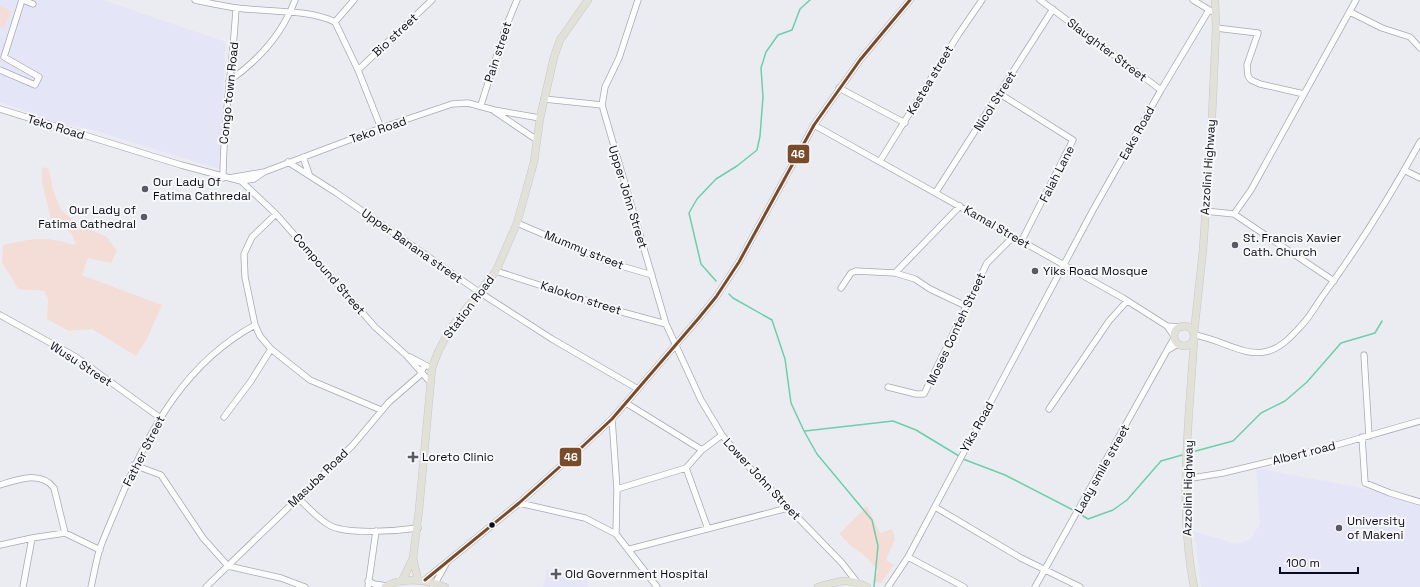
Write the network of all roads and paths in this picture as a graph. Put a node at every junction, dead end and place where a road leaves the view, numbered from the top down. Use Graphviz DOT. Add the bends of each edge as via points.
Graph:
graph roads {
  1 [pos="23,0"];
  2 [pos="194,0"];
  3 [pos="295,0"];
  4 [pos="354,0"];
  5 [pos="432,0"];
  6 [pos="517,0"];
  7 [pos="588,0"];
  8 [pos="638,0"];
  9 [pos="910,0"];
  10 [pos="982,0"];
  11 [pos="1040,0"];
  12 [pos="1193,0"];
  13 [pos="1214,0"];
  14 [pos="1356,0"];
  15 [pos="33,4"];
  16 [pos="236,8"];
  17 [pos="1053,9"];
  18 [pos="1209,10"];
  19 [pos="1350,12"];
  20 [pos="290,13"];
  21 [pos="1216,14"];
  22 [pos="335,22"];
  23 [pos="1216,28"];
  24 [pos="1420,48"];
  25 [pos="0,70"];
  26 [pos="358,70"];
  27 [pos="229,81"];
  28 [pos="839,88"];
  29 [pos="1161,90"];
  30 [pos="1000,94"];
  31 [pos="1304,94"];
  32 [pos="544,99"];
  33 [pos="481,105"];
  34 [pos="602,105"];
  35 [pos="0,109"];
  36 [pos="494,110"];
  37 [pos="540,118"];
  38 [pos="905,123"];
  39 [pos="814,126"];
  40 [pos="381,128"];
  41 [pos="537,140"];
  42 [pos="1420,142"];
  43 [pos="303,156"];
  44 [pos="880,161"];
  45 [pos="288,162"];
  46 [pos="1404,170"];
  47 [pos="253,176"];
  48 [pos="310,176"];
  49 [pos="225,178"];
  50 [pos="1420,178"];
  51 [pos="241,182"];
  52 [pos="253,191"];
  53 [pos="936,192"];
  54 [pos="960,206"];
  55 [pos="1205,211"];
  56 [pos="276,214"];
  57 [pos="1234,214"];
  58 [pos="517,223"];
  59 [pos="1013,237"];
  60 [pos="1021,242"];
  61 [pos="1064,266"];
  62 [pos="496,271"];
  63 [pos="895,273"];
  64 [pos="652,274"];
  65 [pos="1334,281"];
  66 [pos="841,288"];
  67 [pos="480,292"];
  68 [pos="1127,301"];
  69 [pos="966,306"];
  70 [pos="1195,314"];
  71 [pos="0,315"];
  72 [pos="666,324"];
  73 [pos="255,325"];
  74 [pos="1167,326"];
  75 [pos="1184,326"];
  76 [pos="1194,336"];
  77 [pos="1178,341"];
  78 [pos="676,343"];
  79 [pos="271,349"];
  80 [pos="406,355"];
  81 [pos="1364,355"];
  82 [pos="1192,358"];
  83 [pos="428,367"];
  84 [pos="421,373"];
  85 [pos="430,382"];
  86 [pos="888,387"];
  87 [pos="638,389"];
  88 [pos="626,403"];
  89 [pos="1049,409"];
  90 [pos="381,410"];
  91 [pos="159,417"];
  92 [pos="224,417"];
  93 [pos="612,418"];
  94 [pos="1420,421"];
  95 [pos="722,435"];
  96 [pos="1369,436"];
  97 [pos="1362,437"];
  98 [pos="702,450"];
  99 [pos="134,465"];
  100 [pos="686,468"];
  101 [pos="1186,479"];
  102 [pos="0,485"];
  103 [pos="617,489"];
  104 [pos="298,498"];
  105 [pos="1420,502"];
  106 [pos="519,503"];
  107 [pos="788,508"];
  108 [pos="935,508"];
  109 [pos="418,528"];
  110 [pos="708,529"];
  111 [pos="376,532"];
  112 [pos="65,533"];
  113 [pos="616,534"];
  114 [pos="32,538"];
  115 [pos="0,545"];
  116 [pos="630,549"];
  117 [pos="100,550"];
  118 [pos="908,557"];
  119 [pos="413,558"];
  120 [pos="446,563"];
  121 [pos="228,566"];
  122 [pos="1045,569"];
  123 [pos="421,580"];
  124 [pos="402,581"];
  125 [pos="856,581"];
  126 [pos="368,584"];
  127 [pos="434,585"];
  128 [pos="386,586"];
  129 [pos="24,587"];
  130 [pos="91,587"];
  131 [pos="206,587"];
  132 [pos="305,587"];
  133 [pos="445,587"];
  134 [pos="657,587"];
  135 [pos="818,587"];
  136 [pos="868,587"];
  137 [pos="888,587"];
  138 [pos="964,587"];
  139 [pos="1035,587"];
  140 [pos="1080,587"];
  141 [pos="1194,587"];
  1 -- 15 [label="street"];
  1 -- 25 [label="street" via="4,57 39,77 35,85"];
  2 -- 16 [label="street"];
  3 -- 20 [label="street"];
  4 -- 22 [label="street"];
  5 -- 26 [label="street, Bio street"];
  6 -- 33 [label="street, Pain street"];
  7 -- 32 [label="main road, Station Road" via="560,40 550,68"];
  8 -- 34 [label="street" via="620,58 605,88"];
  9 -- 28 [label="street"];
  10 -- 38 [label="street, Kestea street"];
  11 -- 17 [label="street"];
  12 -- 18 [label="street"];
  13 -- 21 [label="main road, Azzolini Highway"];
  14 -- 19 [label="street"];
  16 -- 20 [label="street"];
  16 -- 27 [label="street, Congo town Road"];
  17 -- 29 [label="street, Slaughter Street"];
  17 -- 30 [label="street, Nicol Street"];
  18 -- 21 [label="street"];
  18 -- 29 [label="street, Eaks Road"];
  19 -- 24 [label="street" via="1382,28 1410,36"];
  19 -- 31 [label="street"];
  20 -- 22 [label="street"];
  20 -- 27 [label="street" via="273,42 261,56"];
  21 -- 23 [label="main road, Azzolini Highway"];
  22 -- 26 [label="street"];
  23 -- 31 [label="street" via="1258,33 1247,65 1251,80"];
  23 -- 55 [label="main road, Azzolini Highway"];
  26 -- 40 [label="street"];
  27 -- 49 [label="street, Congo town Road" via="223,147"];
  28 -- 38 [label="street"];
  28 -- 39 [label="street"];
  29 -- 61 [label="street, Eaks Road"];
  30 -- 53 [label="street, Nicol Street"];
  30 -- 60 [label="street, Falah Lane" via="1073,140"];
  31 -- 57 [label="street" via="1251,190"];
  32 -- 34 [label="street"];
  32 -- 37 [label="main road, Station Road"];
  33 -- 36 [label="street, Teko Road"];
  33 -- 40 [label="street, Teko Road" via="452,104"];
  34 -- 64 [label="street, Upper John Street"];
  35 -- 49 [label="street, Teko Road"];
  36 -- 37 [label="street, Teko Road"];
  36 -- 41 [label="street, Teko Road"];
  37 -- 41 [label="main road, Station Road"];
  38 -- 44 [label="street, Kestea street"];
  39 -- 44 [label="street, Kamal Street"];
  39 -- 78 [label="street" via="723,286 703,314"];
  40 -- 43 [label="street, Teko Road"];
  41 -- 58 [label="main road, Station Road" via="534,162"];
  42 -- 46 [label="street"];
  43 -- 45 [label="street, Teko Road"];
  43 -- 48 [label="street"];
  44 -- 53 [label="street, Kamal Street"];
  45 -- 47 [label="street, Teko Road"];
  45 -- 48 [label="street, Upper Banana street"];
  46 -- 50 [label="street"];
  46 -- 65 [label="street"];
  47 -- 49 [label="street, Teko Road"];
  47 -- 51 [label="street, Teko Road"];
  47 -- 52 [label="street"];
  48 -- 67 [label="street, Upper Banana street"];
  49 -- 51 [label="street, Teko Road"];
  51 -- 52 [label="street, Compound Street"];
  52 -- 56 [label="street, Compound Street"];
  53 -- 54 [label="street, Kamal Street"];
  54 -- 59 [label="street, Kamal Street"];
  54 -- 63 [label="street"];
  55 -- 57 [label="street"];
  55 -- 70 [label="main road, Azzolini Highway"];
  56 -- 73 [label="street" via="252,237 244,254 245,277"];
  56 -- 80 [label="street, Compound Street" via="375,328"];
  57 -- 65 [label="street"];
  58 -- 62 [label="main road, Station Road"];
  58 -- 64 [label="street, Mummy street" via="611,263"];
  59 -- 60 [label="street, Kamal Street"];
  59 -- 69 [label="street, Moses Conteh Street" via="987,263"];
  60 -- 61 [label="street, Kamal Street"];
  61 -- 68 [label="street, Kamal Street"];
  61 -- 108 [label="street, Yiks Road"];
  62 -- 67 [label="main road, Station Road"];
  62 -- 72 [label="street, Kalokon street"];
  63 -- 66 [label="street" via="856,271 851,273"];
  63 -- 69 [label="street" via="915,279"];
  64 -- 72 [label="street, Upper John Street"];
  65 -- 76 [label="street" via="1302,326 1284,343 1269,351 1249,352 1208,337"];
  67 -- 83 [label="main road, Station Road" via="450,329"];
  67 -- 87 [label="street, Upper Banana street" via="552,339"];
  68 -- 74 [label="street, Kamal Street"];
  68 -- 89 [label="street" via="1109,321"];
  69 -- 86 [label="street, Moses Conteh Street" via="924,394"];
  70 -- 75 [label="main road"];
  70 -- 76 [label="main road, Azzolini Highway"];
  71 -- 91 [label="street, Wusu Street" via="76,357"];
  72 -- 78 [label="street, Upper John Street"];
  73 -- 79 [label="street"];
  73 -- 91 [label="street, Father Street" via="230,339 204,363"];
  74 -- 75 [label="street"];
  74 -- 77 [label="street, Kamal Street"];
  75 -- 76 [label="main road" via="1191,329"];
  75 -- 77 [label="main road" via="1176,332"];
  76 -- 77 [label="main road" via="1192,344"];
  76 -- 82 [label="main road, Azzolini Highway"];
  77 -- 82 [label="main road"];
  77 -- 122 [label="street, Lady smile street" via="1168,350"];
  78 -- 87 [label="street"];
  78 -- 95 [label="street, Lower John Street" via="702,400"];
  79 -- 90 [label="street" via="310,380"];
  79 -- 92 [label="street"];
  80 -- 83 [label="street, Compound Street"];
  80 -- 84 [label="street, Compound Street"];
  81 -- 96 [label="street"];
  82 -- 101 [label="main road, Azzolini Highway"];
  83 -- 84 [label="street, Masuba Road"];
  83 -- 85 [label="main road, Station Road"];
  84 -- 85 [label="street, Compound Street"];
  84 -- 90 [label="street, Masuba Road"];
  85 -- 109 [label="main road, Station Road"];
  87 -- 88 [label="street"];
  88 -- 93 [label="street"];
  88 -- 98 [label="street"];
  90 -- 104 [label="street, Masuba Road" via="352,446"];
  91 -- 99 [label="street, Father Street"];
  93 -- 103 [label="street"];
  93 -- 106 [label="street"];
  94 -- 96 [label="street, Albert road"];
  95 -- 98 [label="street"];
  95 -- 107 [label="street, Lower John Street"];
  96 -- 97 [label="street, Albert road"];
  97 -- 101 [label="street, Albert road" via="1223,473"];
  97 -- 105 [label="street" via="1365,483"];
  98 -- 100 [label="street"];
  99 -- 117 [label="street, Father Street"];
  99 -- 121 [label="street" via="161,475 203,538"];
  100 -- 103 [label="street"];
  100 -- 110 [label="street"];
  101 -- 141 [label="main road, Azzolini Highway" via="1187,539"];
  102 -- 112 [label="street" via="25,478 40,479 51,484"];
  103 -- 113 [label="street"];
  104 -- 111 [label="street" via="329,525"];
  104 -- 121 [label="street, Masuba Road"];
  106 -- 113 [label="street" via="585,518"];
  106 -- 120 [label="street"];
  107 -- 110 [label="street"];
  107 -- 125 [label="street, Lower John Street" via="842,563"];
  108 -- 118 [label="street, Yiks Road"];
  108 -- 122 [label="street" via="1021,558"];
  109 -- 111 [label="street"];
  109 -- 119 [label="main road, Station Road"];
  110 -- 116 [label="street"];
  111 -- 126 [label="street"];
  112 -- 114 [label="street"];
  112 -- 117 [label="street"];
  113 -- 116 [label="street"];
  114 -- 115 [label="street"];
  114 -- 129 [label="street"];
  116 -- 134 [label="street"];
  117 -- 130 [label="street, Father Street"];
  118 -- 137 [label="street, Yiks Road"];
  118 -- 138 [label="street"];
  119 -- 123 [label="main road, Station Road"];
  119 -- 124 [label="main road, Station Road"];
  120 -- 123 [label="street"];
  120 -- 127 [label="street"];
  121 -- 131 [label="street, Masuba Road"];
  121 -- 132 [label="street" via="281,578"];
  122 -- 139 [label="street, Lady smile street"];
  122 -- 140 [label="street"];
  123 -- 124 [label="main road"];
  123 -- 127 [label="main road"];
  124 -- 128 [label="main road"];
  125 -- 135 [label="main road" via="838,580"];
  125 -- 136 [label="main road"];
  126 -- 128 [label="street"];
  127 -- 133 [label="main road"];
}
